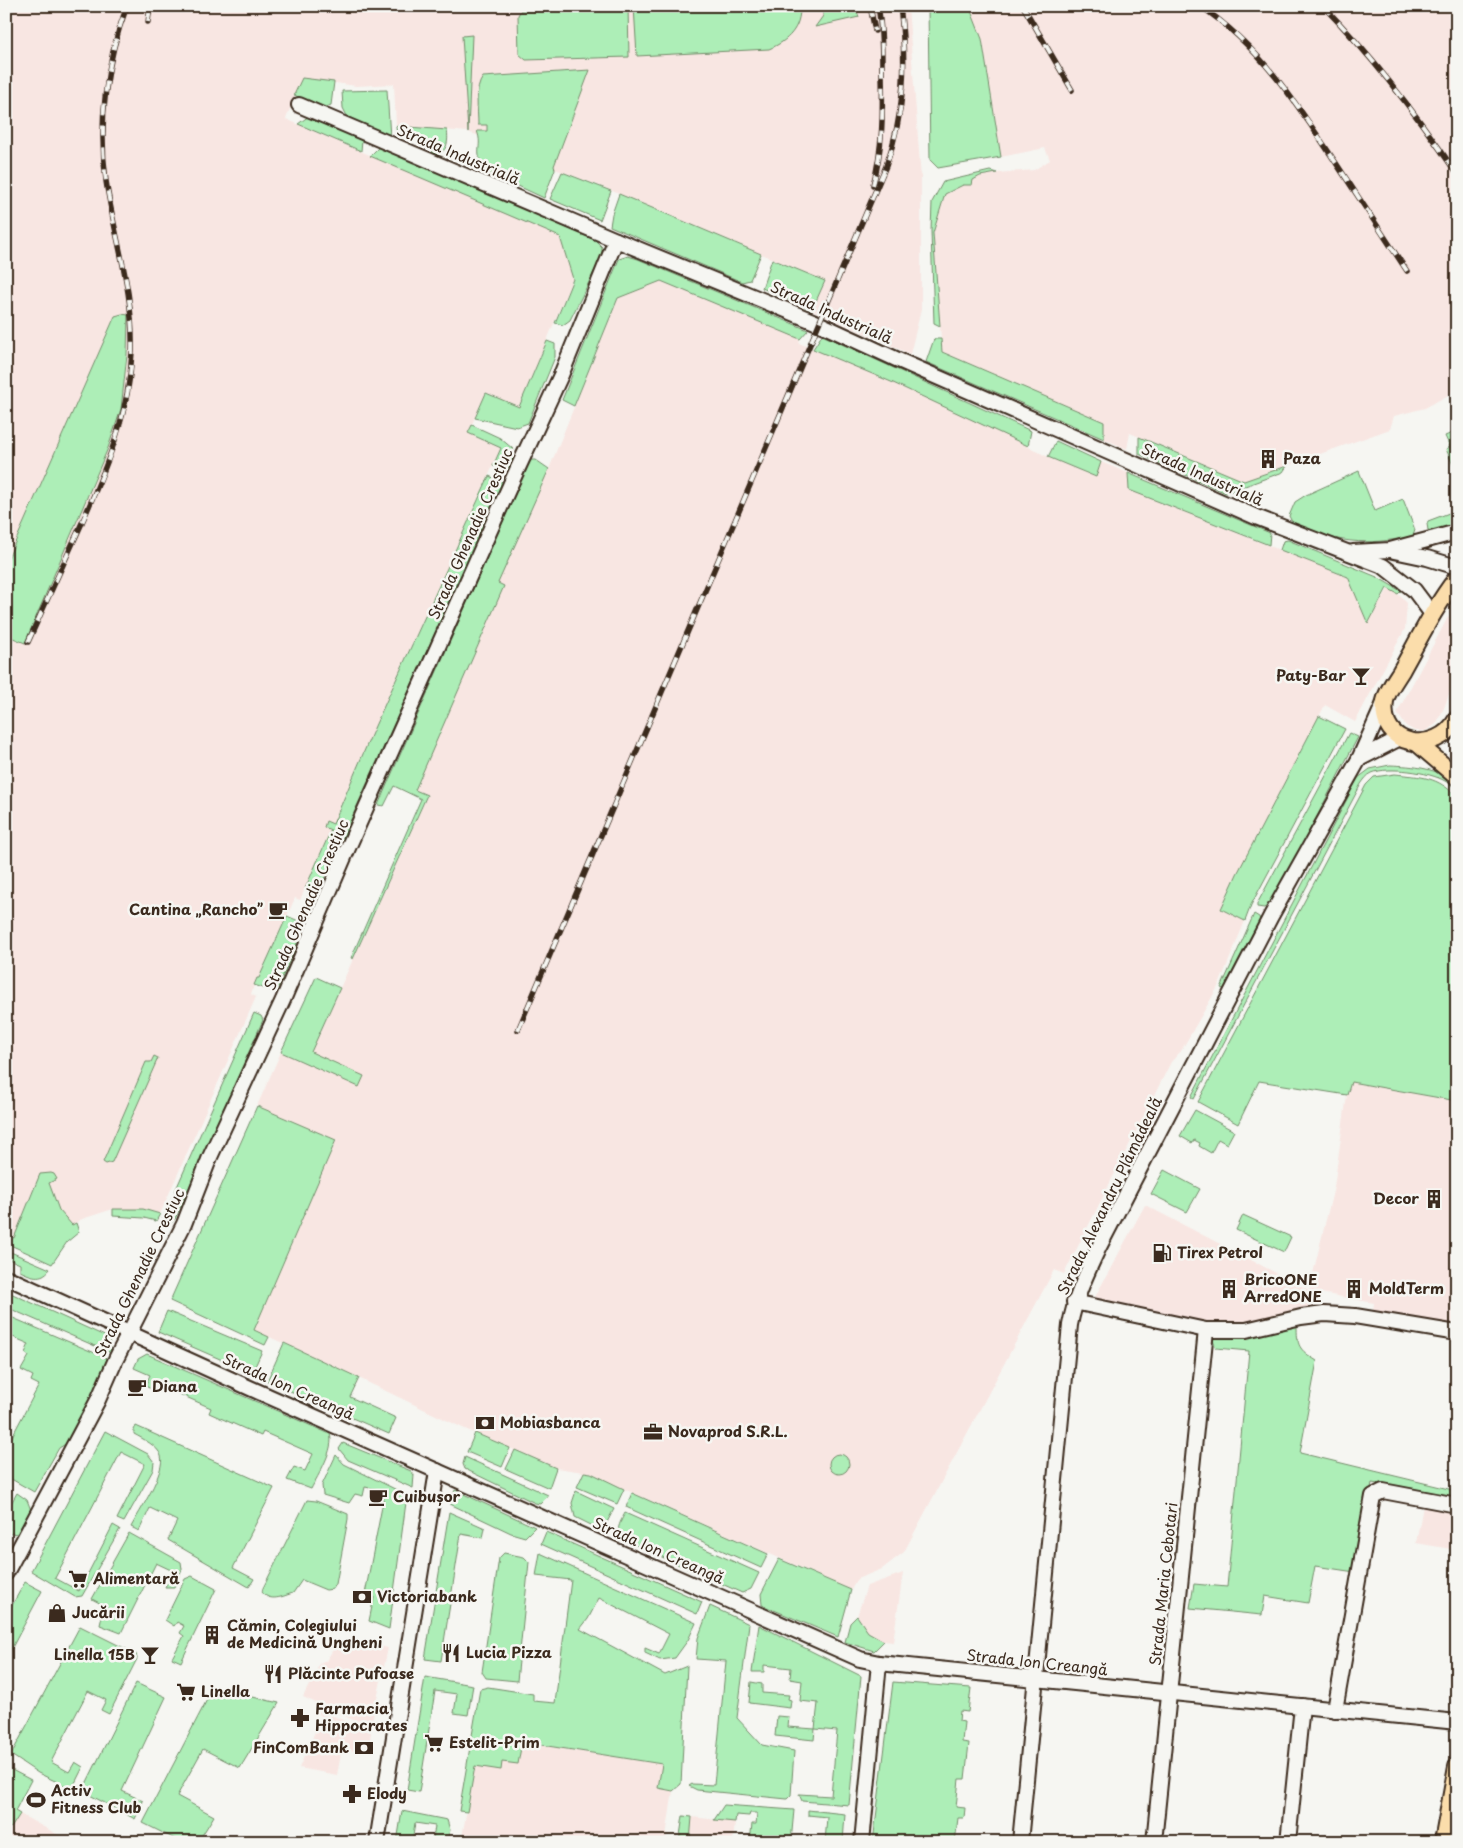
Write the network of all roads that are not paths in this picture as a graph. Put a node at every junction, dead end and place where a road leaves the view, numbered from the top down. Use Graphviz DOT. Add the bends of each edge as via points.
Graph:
graph roads {
  1 [pos="299,105"];
  2 [pos="616,240"];
  3 [pos="1457,532"];
  4 [pos="1390,550"];
  5 [pos="1350,552"];
  6 [pos="1457,566"];
  7 [pos="1457,578"];
  8 [pos="1432,614"];
  9 [pos="1385,700"];
  10 [pos="1457,719"];
  11 [pos="1400,738"];
  12 [pos="1417,743"];
  13 [pos="1359,759"];
  14 [pos="1457,777"];
  15 [pos="6,1277"];
  16 [pos="1074,1302"];
  17 [pos="1206,1330"];
  18 [pos="129,1333"];
  19 [pos="1457,1333"];
  20 [pos="437,1471"];
  21 [pos="1457,1505"];
  22 [pos="6,1572"];
  23 [pos="879,1663"];
  24 [pos="1037,1679"];
  25 [pos="1170,1693"];
  26 [pos="1302,1706"];
  27 [pos="1335,1710"];
  28 [pos="1457,1722"];
  29 [pos="1457,1766"];
  30 [pos="377,1842"];
  31 [pos="862,1842"];
  32 [pos="1020,1842"];
  33 [pos="1154,1842"];
  34 [pos="1288,1842"];
  35 [pos="1443,1842"];
  1 -- 2 [label="street, Strada Industrială"];
  2 -- 5 [label="street, Strada Industrială" via="820,324 1256,517"];
  2 -- 18 [label="street, Strada Ghenadie Crestiuc" via="561,375 210,1157 184,1224"];
  3 -- 4 [label="street, Strada Industrială"];
  4 -- 5 [label="street, Strada Industrială"];
  4 -- 6 [label="street, Strada Industrială"];
  5 -- 8 [label="street, Strada Industrială" via="1382,566 1400,579 1414,590"];
  7 -- 8 [label="main road"];
  8 -- 9 [label="main road"];
  9 -- 11 [label="main road" via="1388,724"];
  9 -- 13 [label="street, Strada Alexandru Plămădeală"];
  10 -- 12 [label="main road" via="1442,735"];
  11 -- 12 [label="main road"];
  11 -- 13 [label="street"];
  12 -- 14 [label="main road"];
  13 -- 16 [label="street, Strada Alexandru Plămădeală" via="1271,916 1099,1247"];
  15 -- 18 [label="street, Strada Ion Creangă"];
  16 -- 17 [label="street"];
  16 -- 24 [label="street, Strada Alexandru Plămădeală"];
  17 -- 19 [label="street" via="1246,1330 1324,1314"];
  17 -- 25 [label="street, Strada Maria Cebotari"];
  18 -- 20 [label="street, Strada Ion Creangă"];
  18 -- 22 [label="street, Strada Ghenadie Crestiuc" via="98,1400"];
  20 -- 23 [label="street, Strada Ion Creangă" via="860,1659"];
  20 -- 30 [label="street"];
  21 -- 27 [label="street" via="1383,1491 1373,1496"];
  23 -- 24 [label="street, Strada Ion Creangă"];
  23 -- 31 [label="street"];
  24 -- 25 [label="street, Strada Ion Creangă"];
  24 -- 32 [label="street, Strada Alexandru Plămădeală"];
  25 -- 26 [label="street, Strada Ion Creangă"];
  25 -- 33 [label="street, Strada Maria Cebotari"];
  26 -- 27 [label="street, Strada Ion Creangă"];
  26 -- 34 [label="street"];
  27 -- 28 [label="street, Strada Ion Creangă"];
  29 -- 35 [label="main road"];
}
